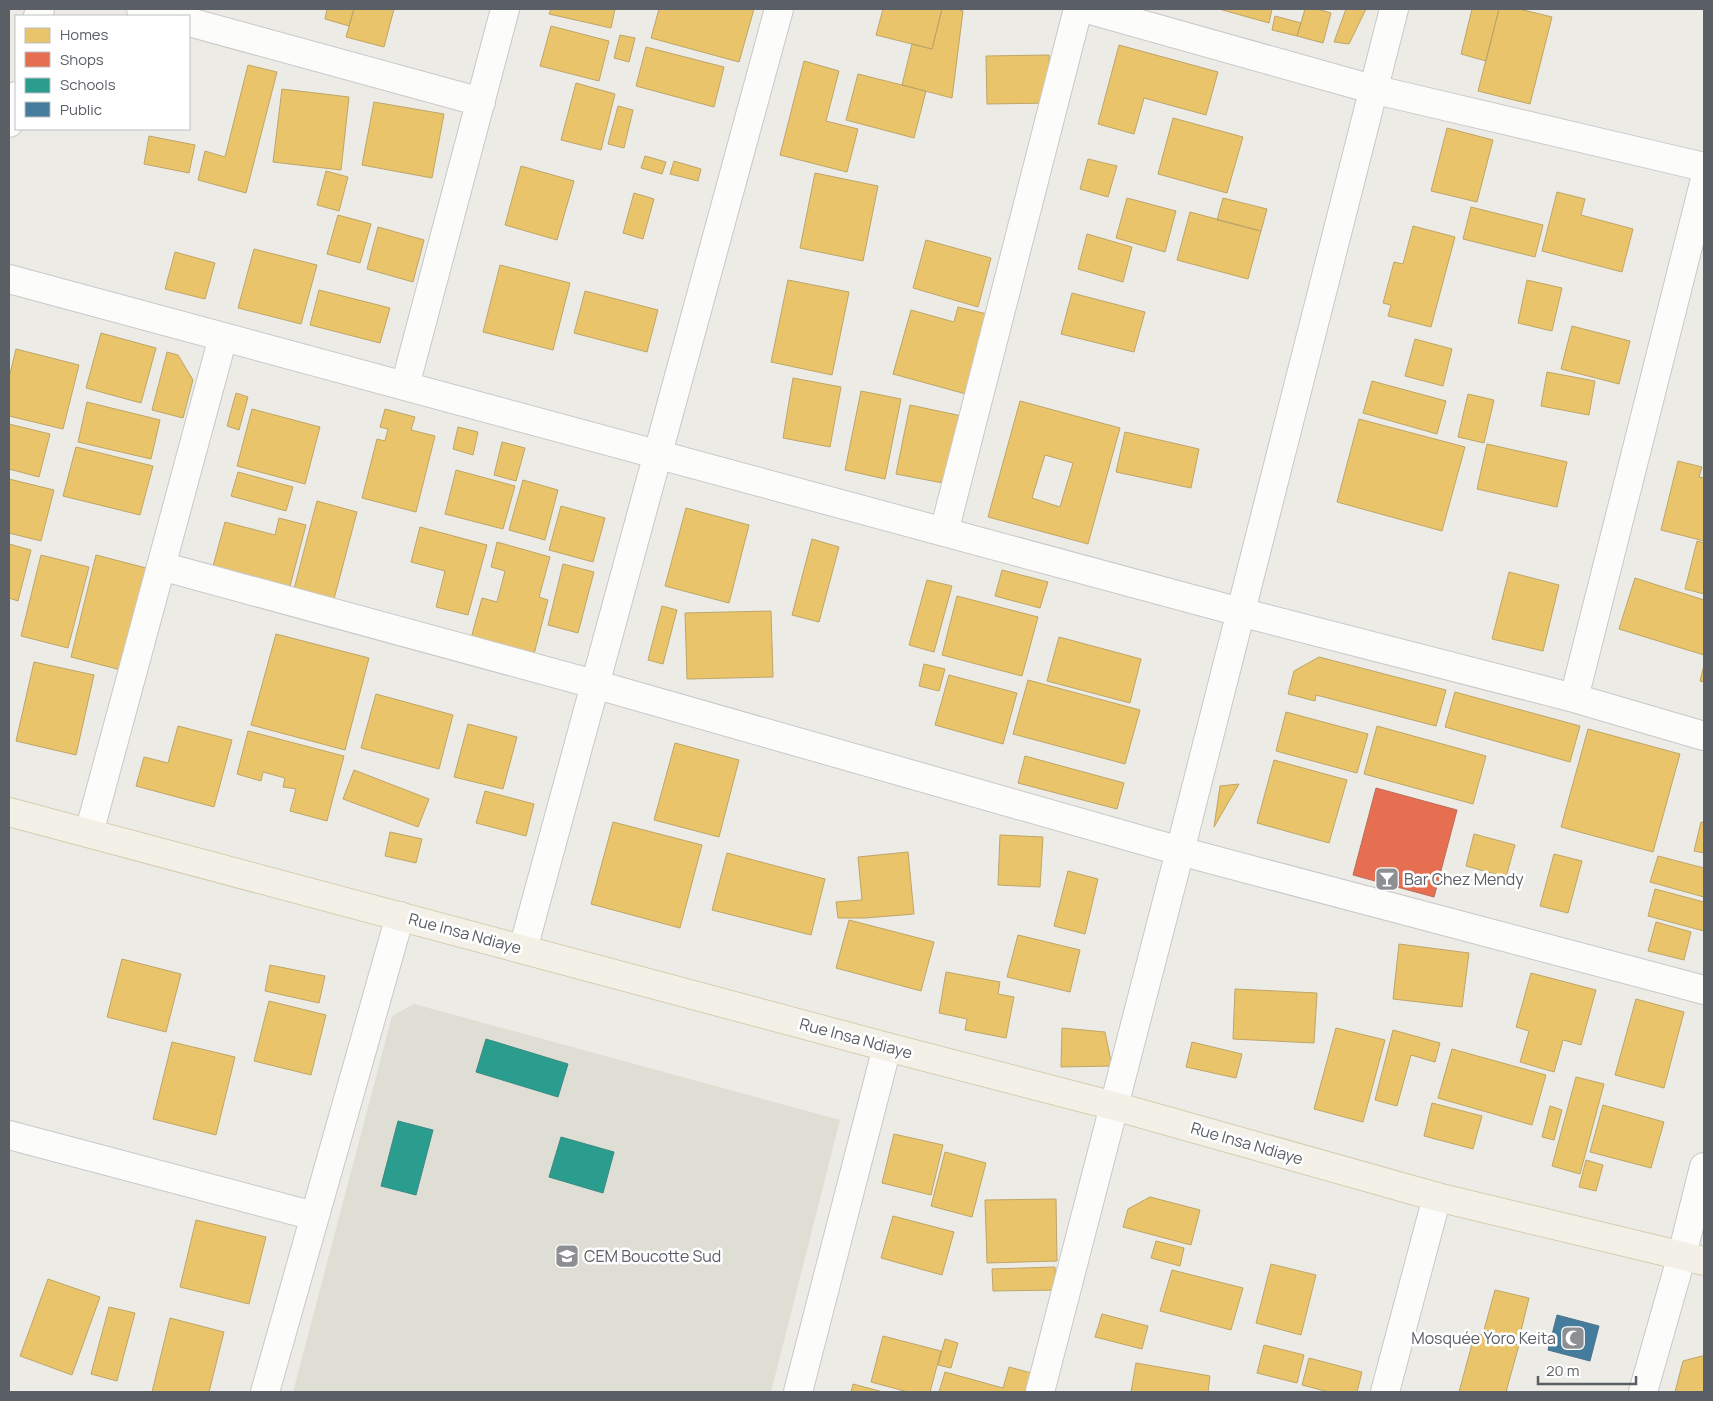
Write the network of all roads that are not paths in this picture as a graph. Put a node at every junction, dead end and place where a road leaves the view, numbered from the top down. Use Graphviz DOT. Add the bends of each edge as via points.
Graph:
graph roads {
  1 [pos="141,9"];
  2 [pos="505,9"];
  3 [pos="779,9"];
  4 [pos="1078,9"];
  5 [pos="1087,9"];
  6 [pos="1394,9"];
  7 [pos="164,15"];
  8 [pos="190,22"];
  9 [pos="1372,89"];
  10 [pos="15,100"];
  11 [pos="481,102"];
  12 [pos="9,123"];
  13 [pos="1704,167"];
  14 [pos="1704,183"];
  15 [pos="9,279"];
  16 [pos="223,337"];
  17 [pos="405,386"];
  18 [pos="656,454"];
  19 [pos="944,532"];
  20 [pos="161,566"];
  21 [pos="1240,612"];
  22 [pos="594,684"];
  23 [pos="1574,698"];
  24 [pos="1704,736"];
  25 [pos="9,812"];
  26 [pos="89,833"];
  27 [pos="1180,851"];
  28 [pos="400,916"];
  29 [pos="522,949"];
  30 [pos="1704,990"];
  31 [pos="887,1047"];
  32 [pos="1114,1106"];
  33 [pos="9,1134"];
  34 [pos="1704,1167"];
  35 [pos="1437,1197"];
  36 [pos="314,1216"];
  37 [pos="1693,1258"];
  38 [pos="264,1392"];
  39 [pos="798,1392"];
  40 [pos="1040,1392"];
  41 [pos="1385,1392"];
  42 [pos="1643,1392"];
  1 -- 7 [label="street"];
  2 -- 11 [label="street"];
  3 -- 18 [label="street"];
  4 -- 19 [label="street"];
  5 -- 9 [label="street"];
  6 -- 9 [label="street"];
  8 -- 11 [label="street"];
  9 -- 13 [label="street"];
  9 -- 21 [label="street"];
  10 -- 12 [label="street"];
  11 -- 17 [label="street"];
  14 -- 23 [label="street"];
  15 -- 16 [label="street"];
  16 -- 17 [label="street"];
  16 -- 20 [label="street"];
  17 -- 18 [label="street"];
  18 -- 19 [label="street"];
  18 -- 22 [label="street"];
  19 -- 21 [label="street"];
  20 -- 22 [label="street"];
  20 -- 26 [label="street"];
  21 -- 23 [label="street"];
  21 -- 27 [label="street"];
  22 -- 27 [label="street"];
  22 -- 29 [label="street"];
  23 -- 24 [label="street"];
  25 -- 26 [label="main road, Rue Insa Ndiaye"];
  26 -- 28 [label="main road, Rue Insa Ndiaye"];
  27 -- 30 [label="street"];
  27 -- 32 [label="street"];
  28 -- 29 [label="main road, Rue Insa Ndiaye"];
  28 -- 36 [label="street"];
  29 -- 31 [label="main road, Rue Insa Ndiaye"];
  31 -- 32 [label="main road, Rue Insa Ndiaye"];
  31 -- 39 [label="street"];
  32 -- 35 [label="main road, Rue Insa Ndiaye"];
  32 -- 40 [label="street"];
  33 -- 36 [label="street"];
  34 -- 37 [label="street"];
  35 -- 37 [label="main road, Rue Insa Ndiaye"];
  35 -- 41 [label="street"];
  36 -- 38 [label="street"];
  37 -- 42 [label="street"];
}
